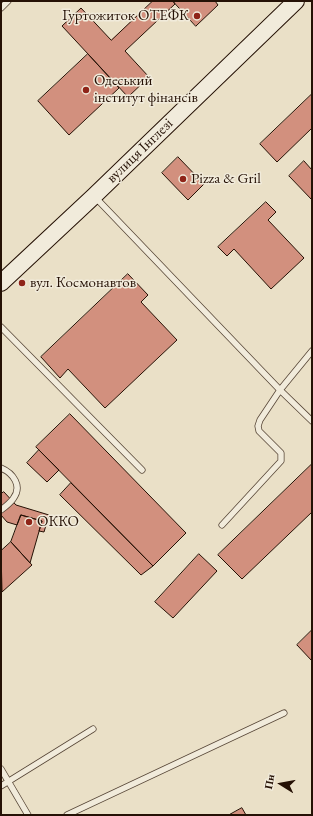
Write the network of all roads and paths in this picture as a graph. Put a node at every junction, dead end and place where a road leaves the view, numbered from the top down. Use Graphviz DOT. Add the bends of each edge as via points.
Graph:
graph roads {
  1 [pos="8,1"];
  2 [pos="296,1"];
  3 [pos="1,8"];
  4 [pos="94,196"];
  5 [pos="1,283"];
  6 [pos="1,327"];
  7 [pos="312,351"];
  8 [pos="280,390"];
  9 [pos="312,421"];
  10 [pos="1,468"];
  11 [pos="142,470"];
  12 [pos="1,510"];
  13 [pos="222,525"];
  14 [pos="284,713"];
  15 [pos="93,729"];
  16 [pos="1,769"];
  17 [pos="8,781"];
  18 [pos="1,786"];
  19 [pos="28,815"];
  20 [pos="67,815"];
  1 -- 3 [label="lane"];
  2 -- 4 [label="main road, вулиця Інглезі"];
  4 -- 5 [label="main road, вулиця Інглезі"];
  4 -- 8 [label="lane"];
  6 -- 11 [label="lane"];
  7 -- 8 [label="lane"];
  8 -- 9 [label="lane"];
  8 -- 13 [label="lane" via="258,426 281,453 280,461"];
  10 -- 12 [label="lane" via="14,476 17,493"];
  14 -- 20 [label="lane"];
  15 -- 17 [label="lane"];
  16 -- 17 [label="lane"];
  17 -- 18 [label="lane"];
  17 -- 19 [label="lane"];
}
